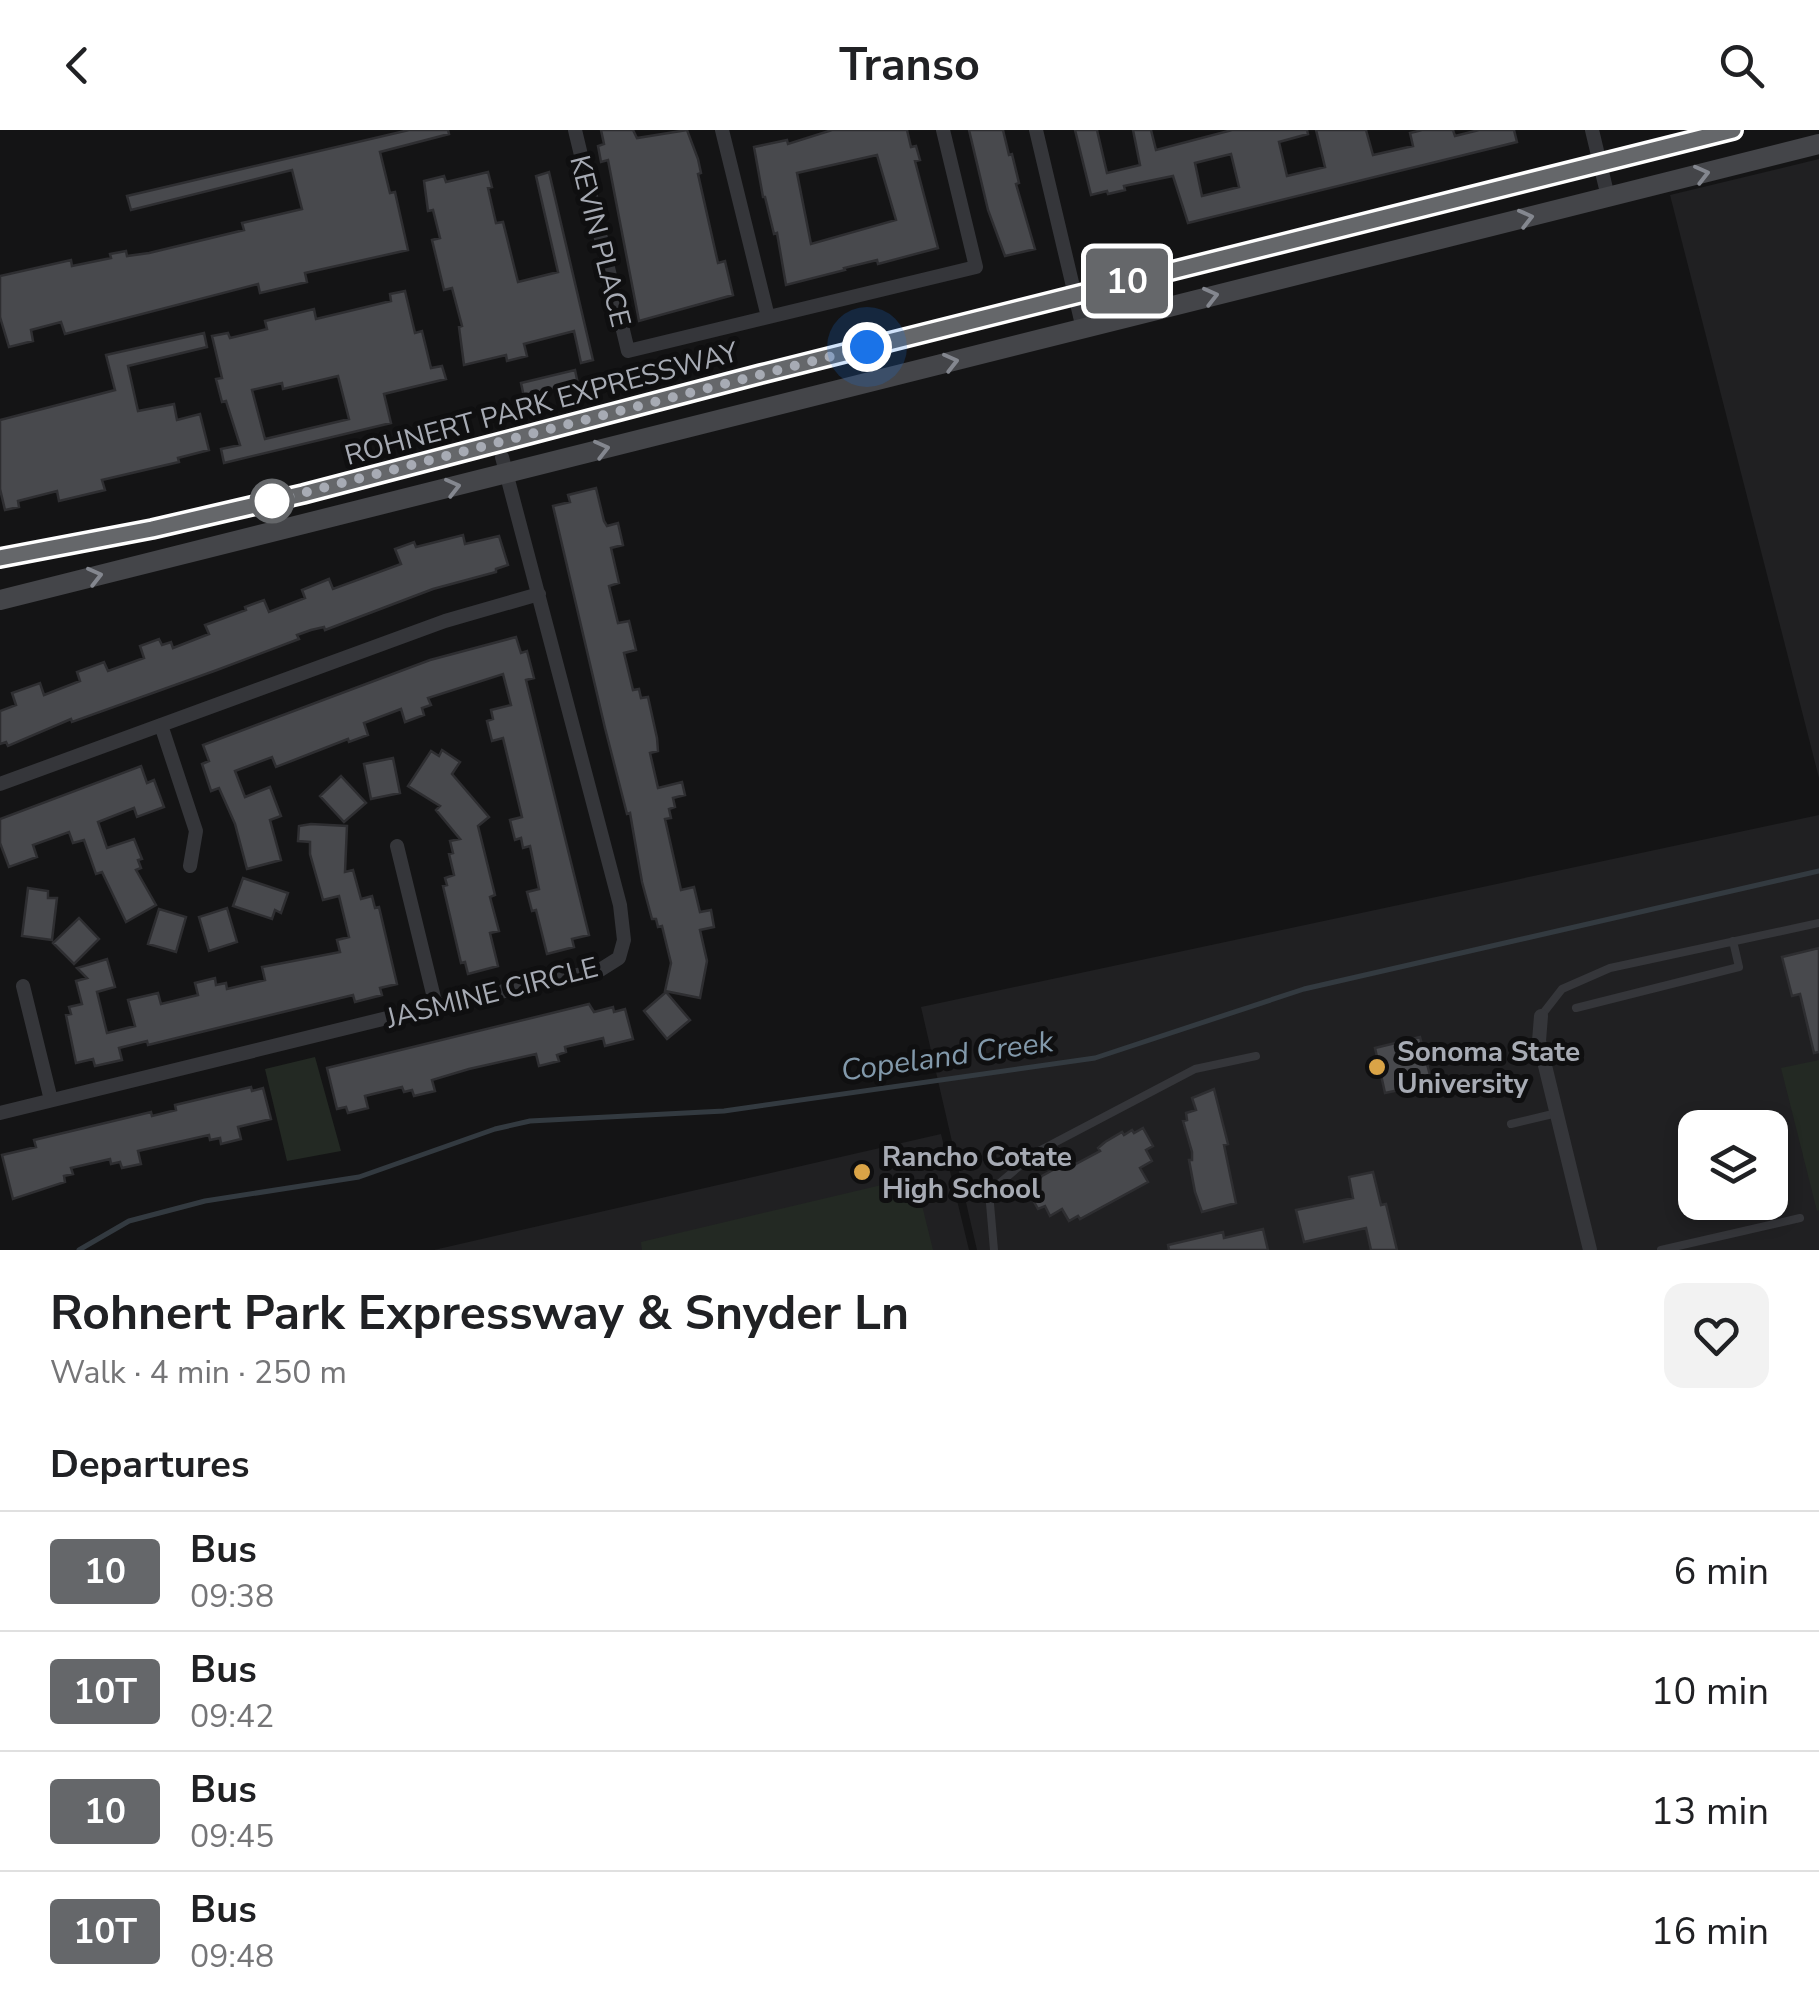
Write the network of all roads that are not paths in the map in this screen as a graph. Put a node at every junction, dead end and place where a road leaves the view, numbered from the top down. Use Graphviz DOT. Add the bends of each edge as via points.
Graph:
graph roads {
  1 [pos="574,130"];
  2 [pos="722,130"];
  3 [pos="943,130"];
  4 [pos="1036,130"];
  5 [pos="1592,130"];
  6 [pos="1734,130"];
  7 [pos="1819,144"];
  8 [pos="1600,164"];
  9 [pos="1608,198"];
  10 [pos="1075,294"];
  11 [pos="768,318"];
  12 [pos="1082,328"];
  13 [pos="504,465"];
  14 [pos="0,558"];
  15 [pos="539,594"];
  16 [pos="0,600"];
  17 [pos="161,725"];
  18 [pos="0,784"];
  19 [pos="397,846"];
  20 [pos="190,866"];
  21 [pos="1819,923"];
  22 [pos="1733,941"];
  23 [pos="23,986"];
  24 [pos="436,1006"];
  25 [pos="1576,1008"];
  26 [pos="1542,1016"];
  27 [pos="1256,1056"];
  28 [pos="51,1100"];
  29 [pos="0,1113"];
  30 [pos="1557,1114"];
  31 [pos="1511,1124"];
  32 [pos="1800,1218"];
  33 [pos="994,1250"];
  34 [pos="1590,1250"];
  35 [pos="1661,1250"];
  1 -- 11 [label="street, KEVIN PLACE" via="628,351"];
  2 -- 11 [label="street"];
  3 -- 11 [label="street" via="976,267"];
  4 -- 10 [label="street"];
  5 -- 8 [label="street"];
  6 -- 8 [label="main road, ROHNERT PARK EXPRESSWAY"];
  9 -- 7 [label="main road, ROHNERT PARK EXPRESSWAY, one-way"];
  8 -- 9 [label="street"];
  8 -- 10 [label="main road, ROHNERT PARK EXPRESSWAY"];
  12 -- 9 [label="main road, ROHNERT PARK EXPRESSWAY, one-way"];
  10 -- 12 [label="street"];
  10 -- 14 [label="main road, ROHNERT PARK EXPRESSWAY" via="303,494"];
  13 -- 12 [label="main road, ROHNERT PARK EXPRESSWAY, one-way"];
  13 -- 15 [label="street, JASMINE CIRCLE"];
  16 -- 13 [label="main road, ROHNERT PARK EXPRESSWAY, one-way"];
  15 -- 17 [label="street" via="445,620"];
  15 -- 24 [label="street, JASMINE CIRCLE" via="624,940 618,958 600,970"];
  17 -- 18 [label="street"];
  17 -- 20 [label="street" via="196,831"];
  19 -- 24 [label="street"];
  21 -- 22 [label="lane"];
  22 -- 25 [label="lane" via="1739,967"];
  22 -- 26 [label="lane" via="1610,968 1562,989"];
  23 -- 28 [label="street"];
  24 -- 28 [label="street, JASMINE CIRCLE"];
  26 -- 30 [label="street" via="1540,1041"];
  27 -- 33 [label="lane" via="1195,1069 1034,1153 989,1192"];
  28 -- 29 [label="street, JASMINE CIRCLE"];
  30 -- 31 [label="lane"];
  30 -- 34 [label="street"];
  32 -- 35 [label="lane"];
}
